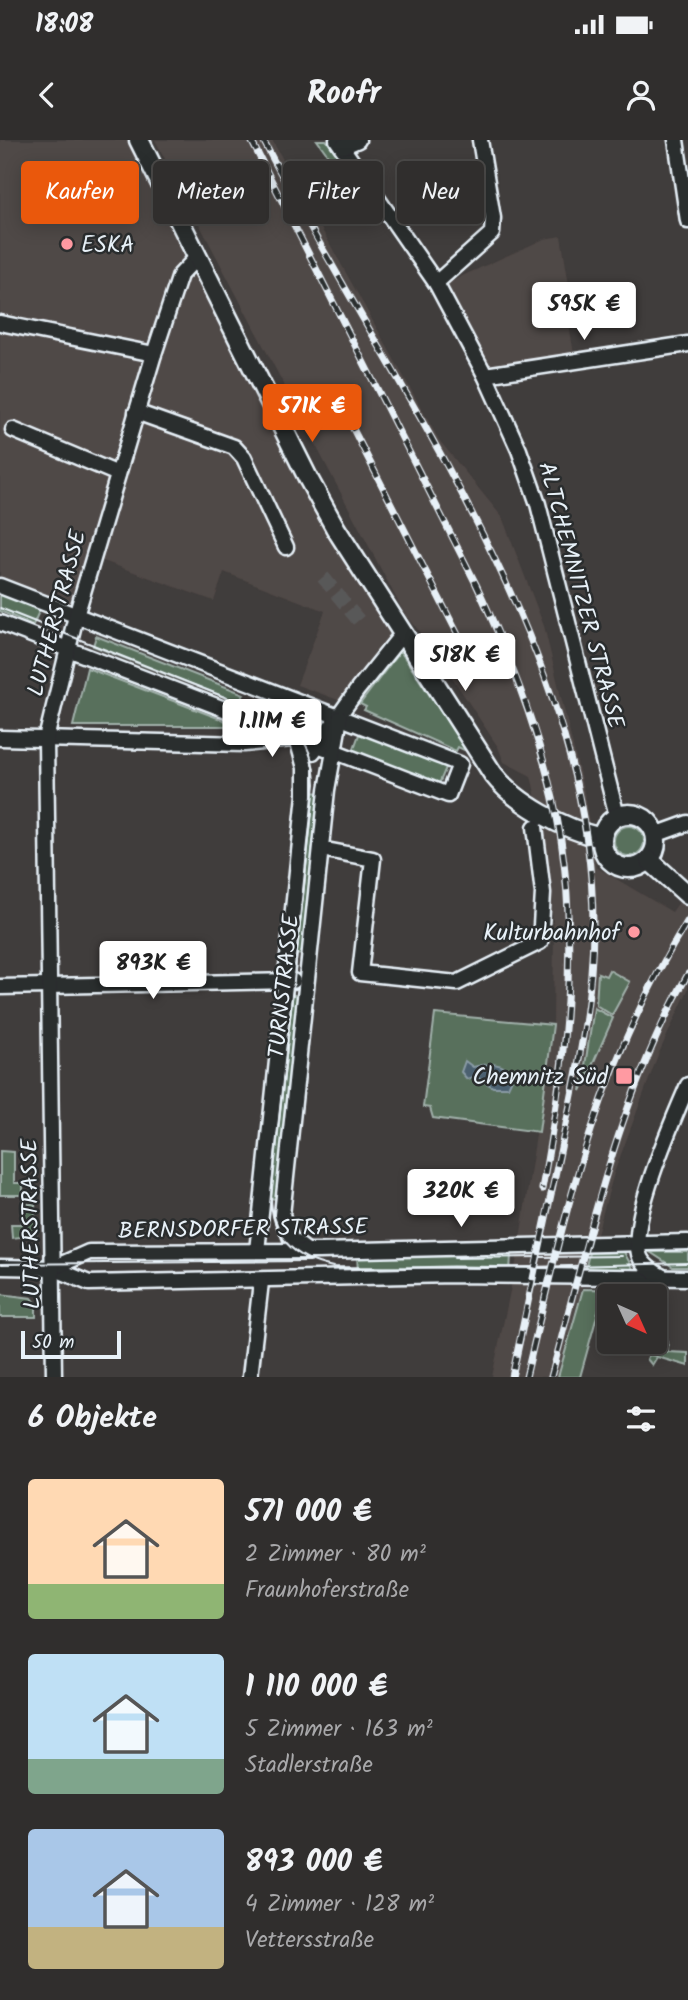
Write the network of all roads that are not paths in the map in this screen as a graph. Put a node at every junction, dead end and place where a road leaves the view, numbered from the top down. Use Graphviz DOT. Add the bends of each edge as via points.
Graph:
graph roads {
  1 [pos="139,140"];
  2 [pos="358,140"];
  3 [pos="480,140"];
  4 [pos="676,140"];
  5 [pos="340,144"];
  6 [pos="688,221"];
  7 [pos="198,256"];
  8 [pos="436,283"];
  9 [pos="0,323"];
  10 [pos="688,344"];
  11 [pos="153,354"];
  12 [pos="485,375"];
  13 [pos="136,412"];
  14 [pos="13,430"];
  15 [pos="118,474"];
  16 [pos="286,547"];
  17 [pos="0,586"];
  18 [pos="76,616"];
  19 [pos="0,623"];
  20 [pos="403,634"];
  21 [pos="67,650"];
  22 [pos="340,718"];
  23 [pos="0,738"];
  24 [pos="46,739"];
  25 [pos="297,739"];
  26 [pos="316,747"];
  27 [pos="332,752"];
  28 [pos="305,768"];
  29 [pos="617,816"];
  30 [pos="682,826"];
  31 [pos="535,827"];
  32 [pos="655,835"];
  33 [pos="601,838"];
  34 [pos="321,849"];
  35 [pos="649,860"];
  36 [pos="688,895"];
  37 [pos="285,981"];
  38 [pos="306,981"];
  39 [pos="50,986"];
  40 [pos="0,987"];
  41 [pos="688,1085"];
  42 [pos="688,1242"];
  43 [pos="637,1243"];
  44 [pos="257,1251"];
  45 [pos="307,1251"];
  46 [pos="0,1267"];
  47 [pos="53,1268"];
  48 [pos="688,1278"];
  49 [pos="667,1279"];
  50 [pos="261,1282"];
  51 [pos="54,1377"];
  52 [pos="250,1377"];
  1 -- 7 [label="main road"];
  2 -- 5 [label="street"];
  3 -- 8 [label="street" via="492,233"];
  4 -- 6 [label="street"];
  5 -- 8 [label="street, ALTCHEMNITZER STRASSE"];
  7 -- 11 [label="street, LUTHERSTRASSE" via="180,275"];
  7 -- 20 [label="main road" via="309,480"];
  8 -- 12 [label="street, ALTCHEMNITZER STRASSE"];
  9 -- 11 [label="street"];
  10 -- 12 [label="street"];
  11 -- 13 [label="street, LUTHERSTRASSE"];
  12 -- 29 [label="street, ALTCHEMNITZER STRASSE" via="538,504"];
  13 -- 15 [label="street, LUTHERSTRASSE"];
  13 -- 16 [label="street" via="234,447 244,458"];
  14 -- 15 [label="street"];
  15 -- 18 [label="street, LUTHERSTRASSE"];
  17 -- 18 [label="street"];
  18 -- 21 [label="street, LUTHERSTRASSE"];
  18 -- 22 [label="street"];
  19 -- 21 [label="street"];
  20 -- 22 [label="street, TURNSTRASSE"];
  20 -- 33 [label="main road" via="505,789 585,834"];
  21 -- 24 [label="street, LUTHERSTRASSE"];
  21 -- 25 [label="street"];
  22 -- 26 [label="street, TURNSTRASSE"];
  22 -- 27 [label="street, TURNSTRASSE"];
  22 -- 27 [label="street" via="460,764 448,795"];
  23 -- 24 [label="street"];
  24 -- 25 [label="street" via="122,744"];
  24 -- 39 [label="street, LUTHERSTRASSE"];
  25 -- 26 [label="street"];
  25 -- 28 [label="street, TURNSTRASSE"];
  26 -- 27 [label="street"];
  26 -- 28 [label="street, TURNSTRASSE"];
  27 -- 34 [label="street, TURNSTRASSE"];
  28 -- 37 [label="street, TURNSTRASSE"];
  29 -- 32 [label="main road" via="642,818"];
  29 -- 33 [label="main road" via="606,825"];
  30 -- 32 [label="street"];
  31 -- 34 [label="street" via="543,893 540,942 457,982 360,973 373,859"];
  32 -- 35 [label="main road"];
  33 -- 35 [label="main road" via="603,851 616,865 635,867"];
  34 -- 38 [label="street, TURNSTRASSE"];
  35 -- 36 [label="main road"];
  37 -- 38 [label="street"];
  37 -- 39 [label="street"];
  37 -- 44 [label="street, TURNSTRASSE"];
  38 -- 45 [label="street, TURNSTRASSE" via="282,1215 291,1239"];
  39 -- 40 [label="street"];
  39 -- 47 [label="street, LUTHERSTRASSE"];
  41 -- 43 [label="street" via="646,1192"];
  42 -- 43 [label="street, BERNSDORFER STRASSE"];
  43 -- 45 [label="street, BERNSDORFER STRASSE"];
  43 -- 49 [label="street" via="642,1261"];
  44 -- 45 [label="street, BERNSDORFER STRASSE"];
  44 -- 47 [label="street, BERNSDORFER STRASSE" via="89,1252"];
  46 -- 47 [label="street, BERNSDORFER STRASSE"];
  47 -- 50 [label="street, BERNSDORFER STRASSE" via="89,1283"];
  47 -- 51 [label="street, LUTHERSTRASSE"];
  48 -- 49 [label="street, BERNSDORFER STRASSE"];
  49 -- 50 [label="street, BERNSDORFER STRASSE" via="453,1275"];
  50 -- 52 [label="street"];
}
